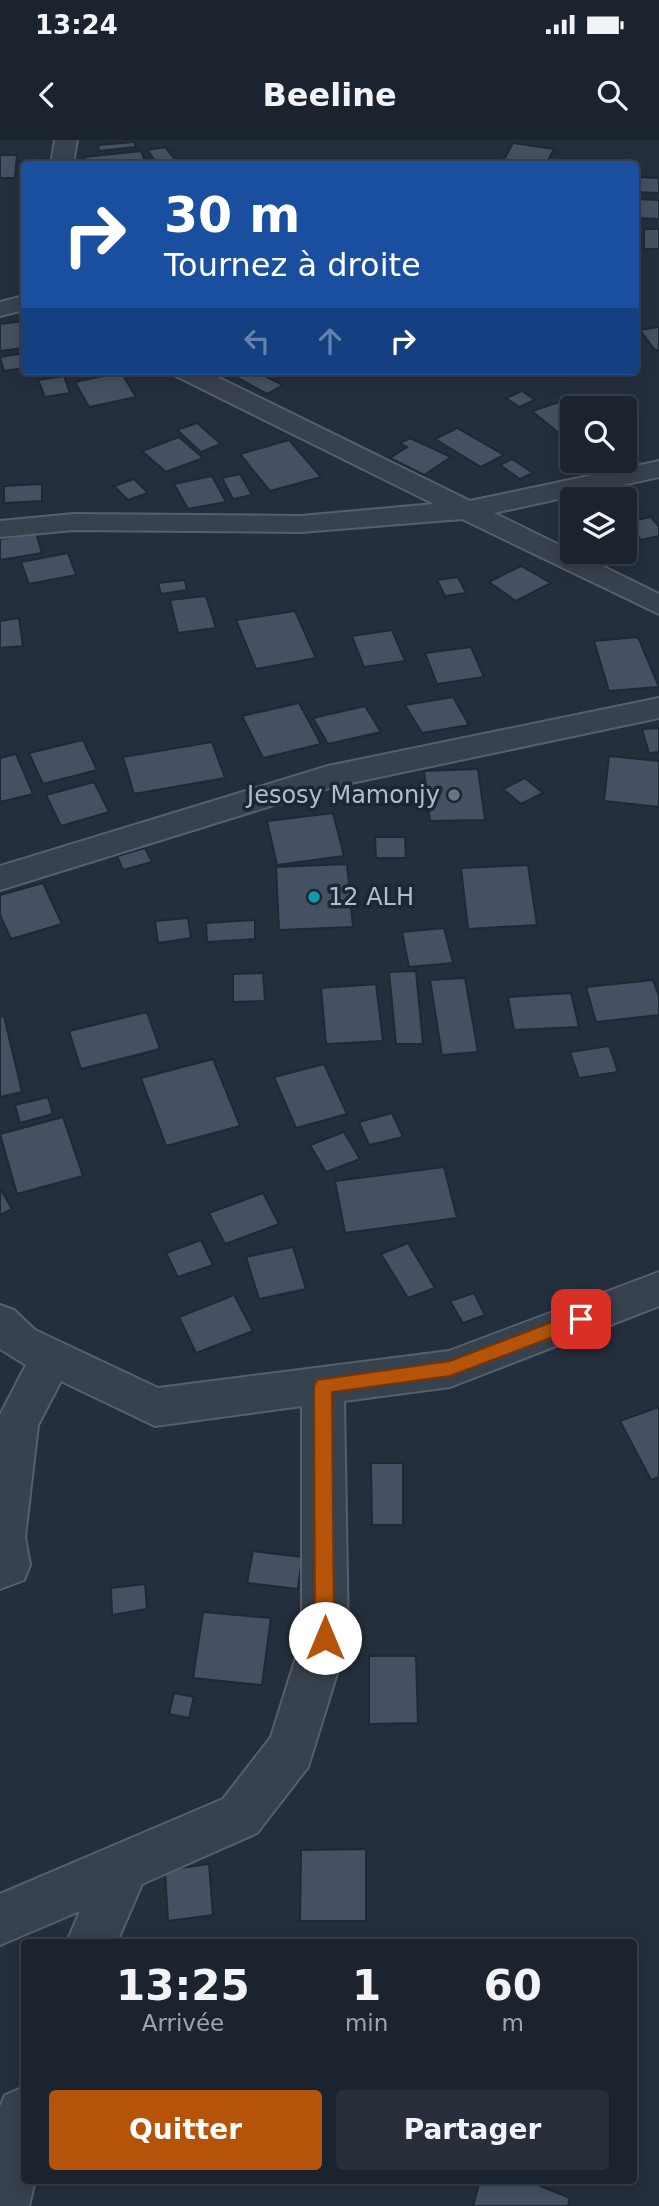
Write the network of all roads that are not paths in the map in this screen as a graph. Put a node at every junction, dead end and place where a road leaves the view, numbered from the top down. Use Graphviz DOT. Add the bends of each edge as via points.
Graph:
graph roads {
  1 [pos="66,140"];
  2 [pos="62,161"];
  3 [pos="21,304"];
  4 [pos="0,309"];
  5 [pos="193,375"];
  6 [pos="659,469"];
  7 [pos="467,510"];
  8 [pos="0,529"];
  9 [pos="659,605"];
  10 [pos="659,708"];
  11 [pos="0,878"];
  12 [pos="659,1289"];
  13 [pos="0,1322"];
  14 [pos="52,1357"];
  15 [pos="323,1386"];
  16 [pos="0,1568"];
  17 [pos="123,1869"];
  18 [pos="0,1920"];
  19 [pos="94,1939"];
  20 [pos="21,2126"];
  21 [pos="1,2206"];
  1 -- 2 [label="street"];
  3 -- 4 [label="street"];
  5 -- 7 [label="street"];
  6 -- 7 [label="street"];
  7 -- 8 [label="street" via="301,524 74,522"];
  7 -- 9 [label="street"];
  10 -- 11 [label="street" via="328,777"];
  12 -- 15 [label="street" via="450,1369"];
  13 -- 14 [label="street" via="20,1342"];
  14 -- 15 [label="street" via="155,1407"];
  14 -- 16 [label="street" via="17,1424 4,1537 8,1565"];
  15 -- 17 [label="street" via="325,1638 291,1750 240,1816"];
  17 -- 18 [label="street"];
  17 -- 19 [label="street"];
  20 -- 21 [label="street"];
}
